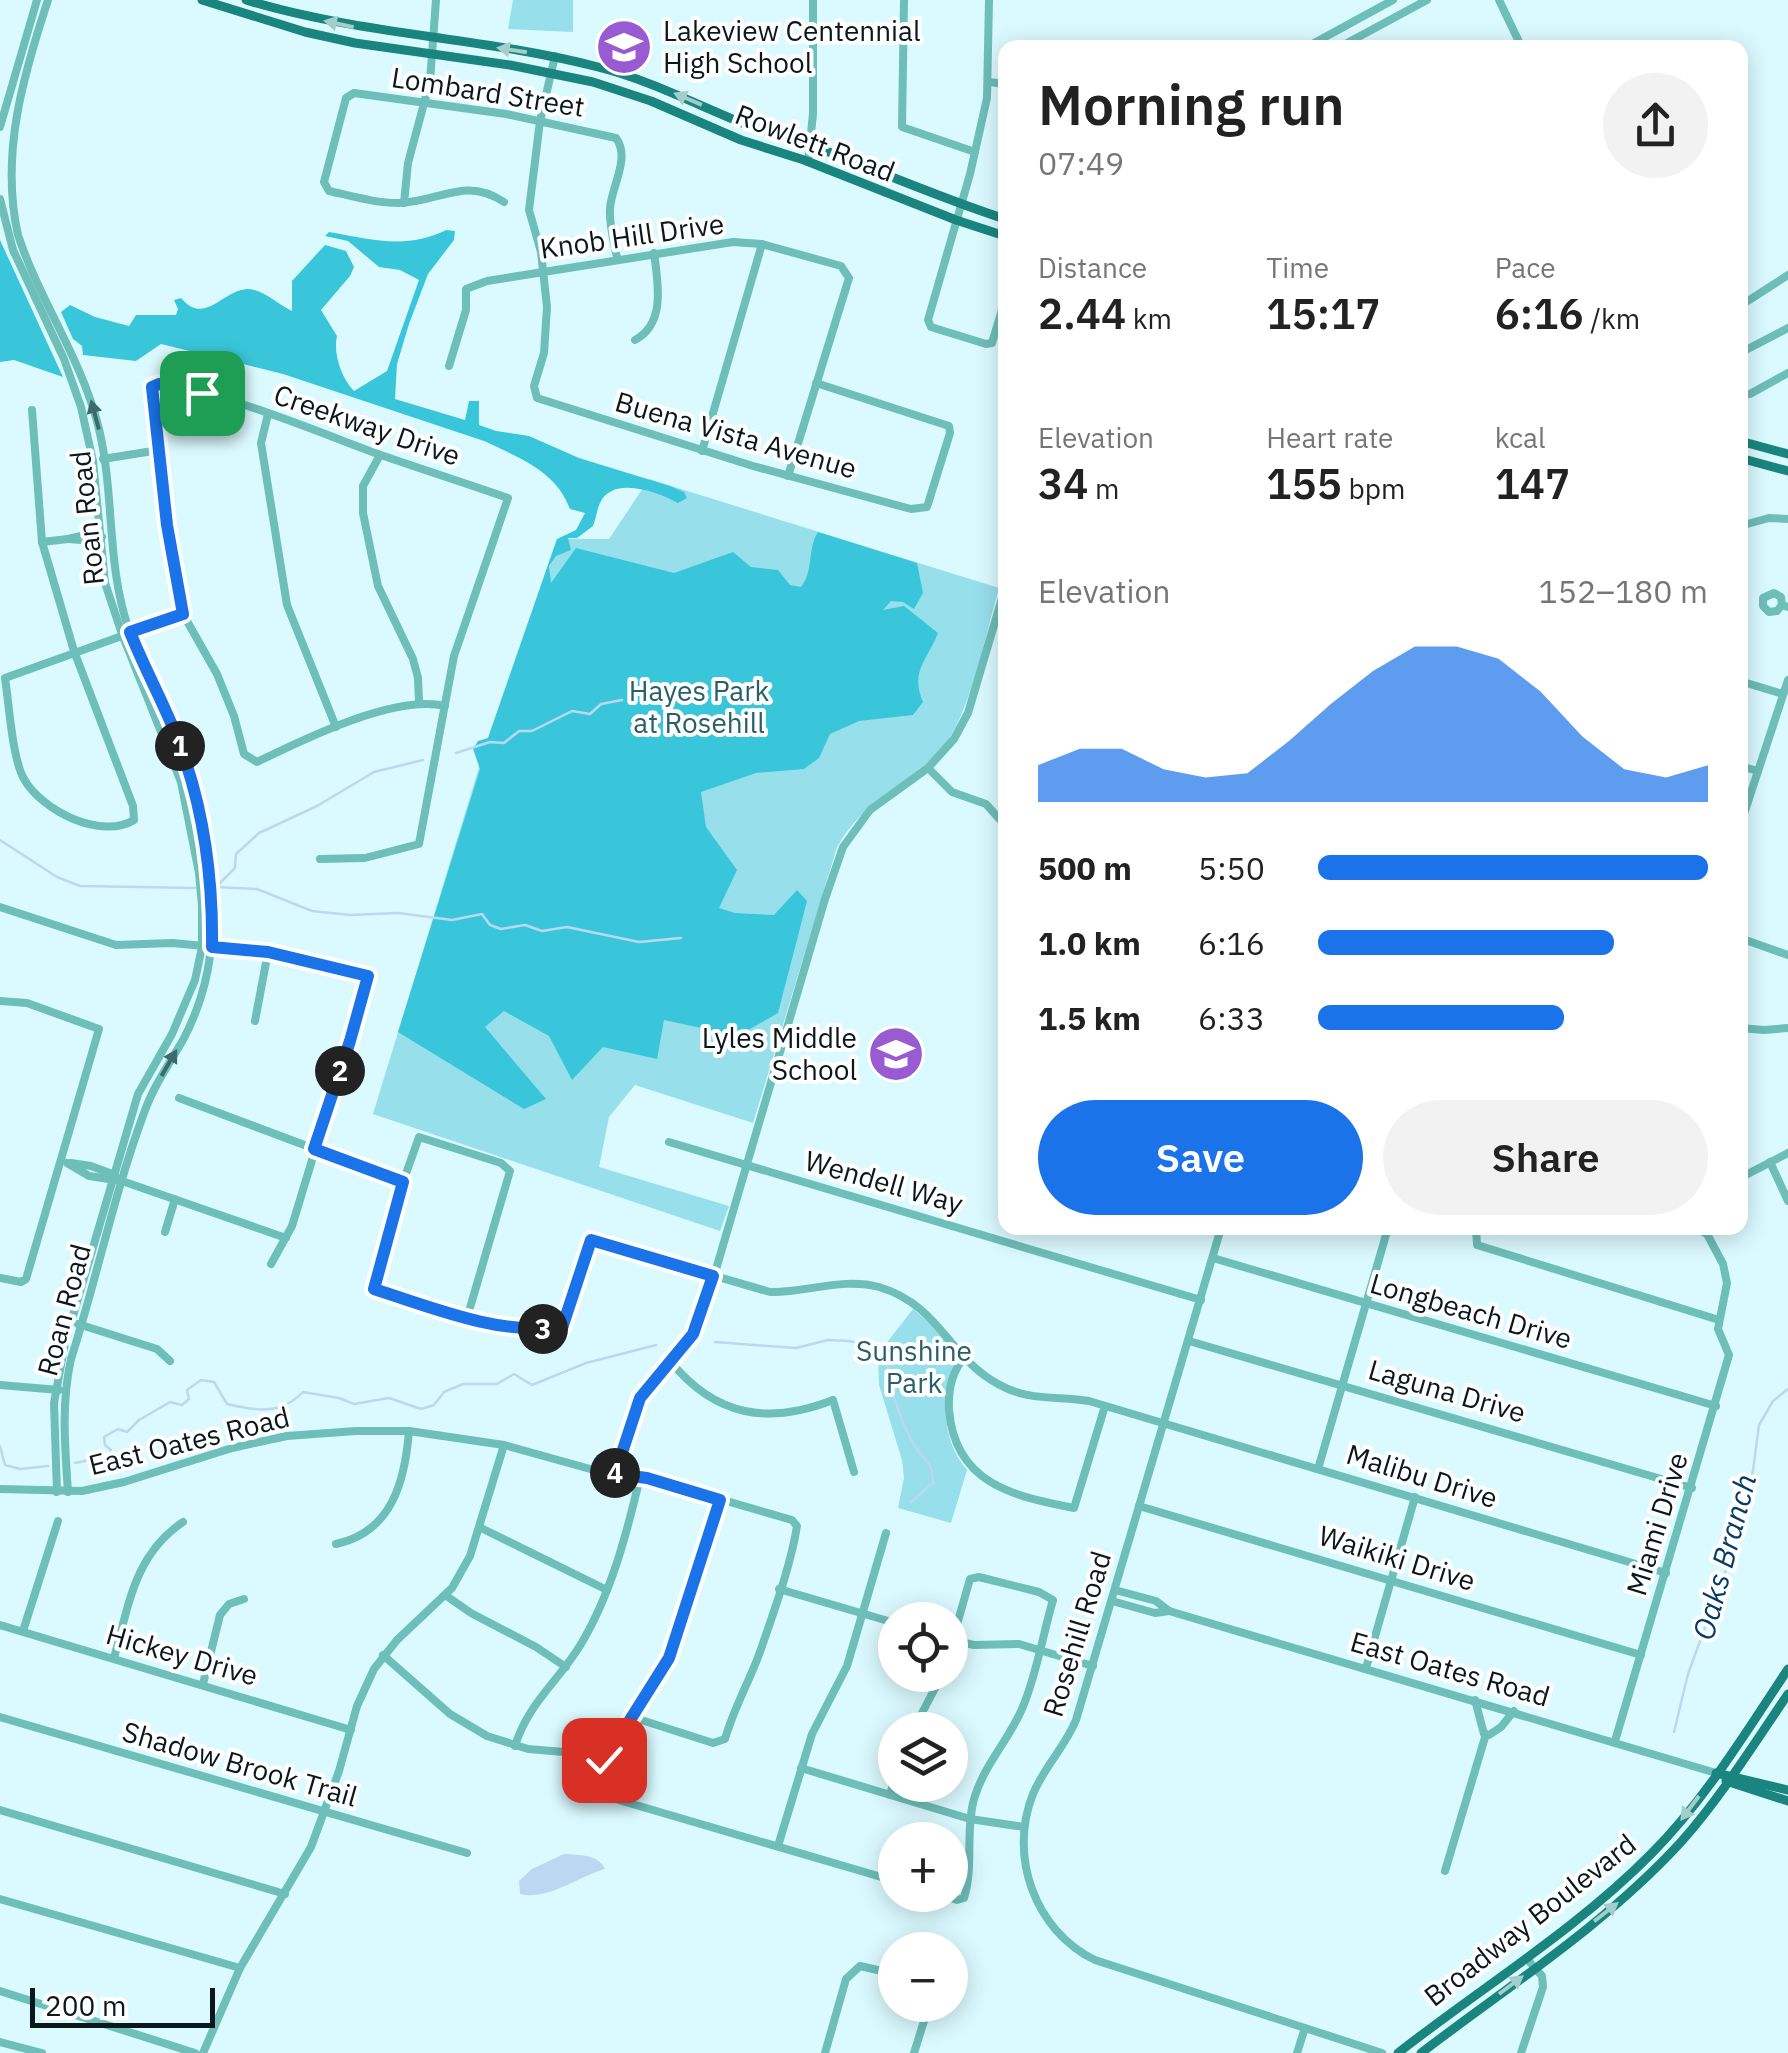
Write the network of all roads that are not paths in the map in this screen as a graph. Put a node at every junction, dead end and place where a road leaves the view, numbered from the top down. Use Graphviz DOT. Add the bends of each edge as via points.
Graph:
graph roads {
  1 [pos="37,0"];
  2 [pos="48,0"];
  3 [pos="202,0"];
  4 [pos="246,0"];
  5 [pos="436,0"];
  6 [pos="813,0"];
  7 [pos="904,0"];
  8 [pos="989,0"];
  9 [pos="1394,0"];
  10 [pos="1426,0"];
  11 [pos="1499,0"];
  12 [pos="308,17"];
  13 [pos="305,32"];
  14 [pos="434,38"];
  15 [pos="1322,38"];
  16 [pos="1319,40"];
  17 [pos="1353,40"];
  18 [pos="1518,40"];
  19 [pos="433,56"];
  20 [pos="555,56"];
  21 [pos="550,72"];
  22 [pos="989,82"];
  23 [pos="998,83"];
  24 [pos="652,84"];
  25 [pos="651,101"];
  26 [pos="426,104"];
  27 [pos="6,107"];
  28 [pos="731,118"];
  29 [pos="540,121"];
  30 [pos="0,127"];
  31 [pos="726,134"];
  32 [pos="811,146"];
  33 [pos="974,152"];
  34 [pos="808,162"];
  35 [pos="0,199"];
  36 [pos="504,202"];
  37 [pos="404,203"];
  38 [pos="961,205"];
  39 [pos="998,217"];
  40 [pos="956,220"];
  41 [pos="998,234"];
  42 [pos="762,244"];
  43 [pos="654,253"];
  44 [pos="617,258"];
  45 [pos="25,265"];
  46 [pos="543,271"];
  47 [pos="1788,275"];
  48 [pos="1748,301"];
  49 [pos="998,323"];
  50 [pos="1788,328"];
  51 [pos="635,340"];
  52 [pos="1748,350"];
  53 [pos="450,366"];
  54 [pos="1788,373"];
  55 [pos="816,383"];
  56 [pos="1748,394"];
  57 [pos="32,410"];
  58 [pos="268,414"];
  59 [pos="1748,443"];
  60 [pos="160,450"];
  61 [pos="702,451"];
  62 [pos="1788,454"];
  63 [pos="380,455"];
  64 [pos="105,458"];
  65 [pos="93,460"];
  66 [pos="1748,460"];
  67 [pos="1788,471"];
  68 [pos="788,476"];
  69 [pos="1788,519"];
  70 [pos="1748,524"];
  71 [pos="106,536"];
  72 [pos="42,542"];
  73 [pos="998,610"];
  74 [pos="183,614"];
  75 [pos="992,628"];
  76 [pos="998,630"];
  77 [pos="126,633"];
  78 [pos="74,651"];
  79 [pos="1788,680"];
  80 [pos="1748,683"];
  81 [pos="1783,694"];
  82 [pos="419,701"];
  83 [pos="446,706"];
  84 [pos="336,727"];
  85 [pos="928,768"];
  86 [pos="1748,768"];
  87 [pos="1758,771"];
  88 [pos="1748,802"];
  89 [pos="998,817"];
  90 [pos="320,859"];
  91 [pos="0,908"];
  92 [pos="1748,941"];
  93 [pos="207,947"];
  94 [pos="268,952"];
  95 [pos="1788,955"];
  96 [pos="0,1001"];
  97 [pos="255,1021"];
  98 [pos="1788,1028"];
  99 [pos="1748,1029"];
  100 [pos="178,1098"];
  101 [pos="669,1142"];
  102 [pos="314,1149"];
  103 [pos="1788,1152"];
  104 [pos="64,1162"];
  105 [pos="1770,1162"];
  106 [pos="745,1165"];
  107 [pos="1748,1174"];
  108 [pos="113,1178"];
  109 [pos="122,1181"];
  110 [pos="403,1182"];
  111 [pos="175,1199"];
  112 [pos="1788,1201"];
  113 [pos="166,1232"];
  114 [pos="1219,1235"];
  115 [pos="1386,1235"];
  116 [pos="1477,1235"];
  117 [pos="1708,1235"];
  118 [pos="286,1238"];
  119 [pos="1214,1258"];
  120 [pos="271,1264"];
  121 [pos="713,1276"];
  122 [pos="0,1278"];
  123 [pos="1201,1300"];
  124 [pos="1366,1304"];
  125 [pos="467,1318"];
  126 [pos="1720,1320"];
  127 [pos="72,1322"];
  128 [pos="82,1325"];
  129 [pos="1189,1341"];
  130 [pos="964,1358"];
  131 [pos="170,1361"];
  132 [pos="671,1362"];
  133 [pos="1343,1384"];
  134 [pos="0,1385"];
  135 [pos="60,1390"];
  136 [pos="1106,1406"];
  137 [pos="1716,1406"];
  138 [pos="1164,1424"];
  139 [pos="409,1431"];
  140 [pos="504,1446"];
  141 [pos="1318,1468"];
  142 [pos="854,1472"];
  143 [pos="615,1474"];
  144 [pos="640,1477"];
  145 [pos="1692,1488"];
  146 [pos="0,1489"];
  147 [pos="57,1492"];
  148 [pos="68,1492"];
  149 [pos="1415,1497"];
  150 [pos="720,1500"];
  151 [pos="1139,1506"];
  152 [pos="58,1521"];
  153 [pos="183,1522"];
  154 [pos="481,1528"];
  155 [pos="886,1533"];
  156 [pos="336,1544"];
  157 [pos="1666,1573"];
  158 [pos="1391,1580"];
  159 [pos="779,1589"];
  160 [pos="607,1590"];
  161 [pos="1116,1590"];
  162 [pos="445,1595"];
  163 [pos="244,1599"];
  164 [pos="1112,1601"];
  165 [pos="963,1602"];
  166 [pos="1170,1611"];
  167 [pos="862,1613"];
  168 [pos="878,1618"];
  169 [pos="0,1625"];
  170 [pos="22,1632"];
  171 [pos="968,1644"];
  172 [pos="1039,1649"];
  173 [pos="384,1655"];
  174 [pos="1642,1655"];
  175 [pos="114,1658"];
  176 [pos="1093,1666"];
  177 [pos="566,1667"];
  178 [pos="1366,1668"];
  179 [pos="1788,1669"];
  180 [pos="202,1684"];
  181 [pos="1788,1694"];
  182 [pos="1475,1700"];
  183 [pos="1514,1712"];
  184 [pos="0,1717"];
  185 [pos="632,1717"];
  186 [pos="351,1730"];
  187 [pos="1486,1734"];
  188 [pos="1615,1741"];
  189 [pos="515,1746"];
  190 [pos="1748,1753"];
  191 [pos="614,1764"];
  192 [pos="801,1768"];
  193 [pos="1716,1772"];
  194 [pos="1730,1778"];
  195 [pos="1760,1782"];
  196 [pos="1788,1790"];
  197 [pos="878,1791"];
  198 [pos="1788,1801"];
  199 [pos="914,1802"];
  200 [pos="0,1810"];
  201 [pos="324,1812"];
  202 [pos="970,1818"];
  203 [pos="1024,1826"];
  204 [pos="778,1846"];
  205 [pos="467,1853"];
  206 [pos="1445,1871"];
  207 [pos="878,1876"];
  208 [pos="968,1883"];
  209 [pos="286,1894"];
  210 [pos="0,1899"];
  211 [pos="1526,1958"];
  212 [pos="1536,1966"];
  213 [pos="240,1968"];
  214 [pos="878,1970"];
  215 [pos="0,1992"];
  216 [pos="924,2022"];
  217 [pos="1305,2028"];
  218 [pos="0,2042"];
  219 [pos="42,2053"];
  220 [pos="199,2053"];
  221 [pos="825,2053"];
  222 [pos="914,2053"];
  223 [pos="1297,2053"];
  224 [pos="1382,2053"];
  225 [pos="1398,2053"];
  226 [pos="1420,2053"];
  227 [pos="1521,2053"];
  1 -- 27 [label="street, Roan Road"];
  2 -- 27 [label="street, Roan Road"];
  3 -- 13 [label="main road, Rowlett Road"];
  4 -- 12 [label="main road, Rowlett Road"];
  5 -- 14 [label="street"];
  6 -- 32 [label="street"];
  7 -- 33 [label="street" via="902,127"];
  8 -- 22 [label="street"];
  9 -- 15 [label="street"];
  10 -- 17 [label="street"];
  11 -- 18 [label="street"];
  12 -- 13 [label="main road"];
  14 -- 12 [label="main road, Rowlett Road, one-way"];
  13 -- 19 [label="main road, Rowlett Road"];
  14 -- 19 [label="street"];
  20 -- 14 [label="main road, Rowlett Road, one-way"];
  15 -- 16 [label="street"];
  19 -- 21 [label="main road, Rowlett Road"];
  19 -- 26 [label="street"];
  20 -- 21 [label="street"];
  20 -- 24 [label="main road, Rowlett Road"];
  21 -- 25 [label="main road, Rowlett Road"];
  21 -- 29 [label="street"];
  22 -- 23 [label="street"];
  22 -- 33 [label="street"];
  24 -- 25 [label="main road"];
  28 -- 24 [label="main road, Rowlett Road, one-way"];
  25 -- 31 [label="main road, Rowlett Road"];
  26 -- 29 [label="street, Lombard Street"];
  26 -- 37 [label="street"];
  26 -- 37 [label="street, Lombard Street" via="346,98 325,188"];
  27 -- 30 [label="street, Roan Road"];
  27 -- 45 [label="street, Roan Road" via="9,193"];
  28 -- 31 [label="main road"];
  28 -- 32 [label="main road, Rowlett Road"];
  29 -- 44 [label="street, Lombard Street" via="605,134 621,146 610,209"];
  29 -- 46 [label="street" via="528,210"];
  31 -- 34 [label="main road, Rowlett Road"];
  32 -- 34 [label="street"];
  32 -- 38 [label="main road, Rowlett Road"];
  33 -- 38 [label="street"];
  34 -- 40 [label="main road, Rowlett Road"];
  35 -- 45 [label="street, Roan Road"];
  36 -- 37 [label="street" via="467,189"];
  38 -- 39 [label="main road, Rowlett Road"];
  38 -- 40 [label="street"];
  40 -- 41 [label="main road, Rowlett Road"];
  40 -- 49 [label="street" via="928,320 931,327 986,344"];
  42 -- 43 [label="street, Knob Hill Drive"];
  42 -- 55 [label="street, Knob Hill Drive" via="847,271"];
  42 -- 61 [label="street"];
  43 -- 44 [label="street, Knob Hill Drive"];
  43 -- 51 [label="street" via="653,323"];
  44 -- 46 [label="street, Knob Hill Drive"];
  64 -- 45 [label="street, Roan Road, one-way" via="78,363"];
  45 -- 65 [label="street, Roan Road" via="72,382"];
  46 -- 53 [label="street, Knob Hill Drive" via="466,289"];
  46 -- 61 [label="street, Buena Vista Avenue" via="546,336 534,386 540,400"];
  47 -- 48 [label="street"];
  50 -- 52 [label="street"];
  54 -- 56 [label="street"];
  55 -- 68 [label="street, Knob Hill Drive"];
  55 -- 68 [label="street, Buena Vista Avenue" via="949,426 939,470 922,509"];
  57 -- 72 [label="street"];
  58 -- 60 [label="street, Creekway Drive" via="159,384 152,387"];
  58 -- 63 [label="street, Creekway Drive"];
  58 -- 84 [label="street" via="261,443 287,606"];
  59 -- 62 [label="main road"];
  60 -- 64 [label="street"];
  60 -- 74 [label="street"];
  61 -- 68 [label="street, Buena Vista Avenue"];
  63 -- 82 [label="street" via="364,486 363,513 378,586 413,660"];
  63 -- 83 [label="street, Creekway Drive" via="508,498 454,656"];
  64 -- 65 [label="street"];
  64 -- 71 [label="street, Roan Road"];
  65 -- 71 [label="street, Roan Road"];
  66 -- 67 [label="main road"];
  69 -- 70 [label="street"];
  71 -- 72 [label="street"];
  71 -- 77 [label="street, Roan Road" via="105,582"];
  72 -- 78 [label="street"];
  73 -- 75 [label="street"];
  74 -- 77 [label="street"];
  74 -- 84 [label="street" via="217,674 250,760"];
  75 -- 76 [label="street"];
  75 -- 85 [label="street" via="968,712"];
  77 -- 78 [label="street"];
  77 -- 93 [label="street, Roan Road" via="180,782"];
  78 -- 78 [label="street" via="133,806 134,820 124,826 87,825 44,800 24,779 6,678"];
  79 -- 81 [label="street"];
  80 -- 81 [label="street"];
  81 -- 87 [label="street"];
  82 -- 83 [label="street"];
  82 -- 84 [label="street"];
  83 -- 90 [label="street" via="419,844 365,858"];
  85 -- 89 [label="street" via="952,792 986,804"];
  85 -- 106 [label="street" via="870,810 843,847"];
  86 -- 87 [label="street"];
  87 -- 88 [label="street"];
  91 -- 93 [label="street" via="116,945"];
  92 -- 95 [label="street"];
  93 -- 94 [label="street"];
  93 -- 108 [label="street, Roan Road" via="188,1000 138,1094"];
  109 -- 93 [label="street, Roan Road, one-way" via="150,1096 199,1004"];
  94 -- 97 [label="street"];
  94 -- 102 [label="street" via="368,976"];
  96 -- 104 [label="street" via="26,1003 99,1029"];
  98 -- 99 [label="street"];
  100 -- 102 [label="street"];
  101 -- 106 [label="street, Wendell Way"];
  102 -- 110 [label="street"];
  102 -- 118 [label="street"];
  103 -- 105 [label="street"];
  104 -- 108 [label="street"];
  104 -- 122 [label="street" via="24,1282"];
  105 -- 107 [label="street"];
  105 -- 112 [label="street"];
  106 -- 121 [label="street"];
  106 -- 123 [label="street, Wendell Way"];
  108 -- 109 [label="street"];
  108 -- 127 [label="street, Roan Road"];
  109 -- 111 [label="street"];
  109 -- 128 [label="street, Roan Road"];
  110 -- 125 [label="street" via="374,1289"];
  110 -- 125 [label="street" via="419,1138 510,1171"];
  111 -- 113 [label="street"];
  111 -- 118 [label="street"];
  114 -- 119 [label="street, Rosehill Road"];
  115 -- 124 [label="street"];
  116 -- 126 [label="street" via="1478,1245"];
  117 -- 126 [label="street, Miami Drive" via="1727,1283"];
  118 -- 120 [label="street"];
  119 -- 123 [label="street, Rosehill Road"];
  119 -- 124 [label="street, Longbeach Drive"];
  121 -- 125 [label="street, Malibu Drive" via="591,1240 562,1328 511,1328"];
  121 -- 130 [label="street, Malibu Drive" via="770,1292 879,1287 928,1313"];
  121 -- 132 [label="street" via="700,1321"];
  123 -- 129 [label="street, Rosehill Road"];
  124 -- 133 [label="street"];
  124 -- 137 [label="street, Longbeach Drive"];
  126 -- 137 [label="street, Miami Drive" via="1728,1355"];
  127 -- 128 [label="street"];
  127 -- 135 [label="street, Roan Road"];
  128 -- 131 [label="street" via="157,1349"];
  128 -- 135 [label="street, Roan Road"];
  129 -- 133 [label="street, Laguna Drive"];
  129 -- 138 [label="street, Rosehill Road"];
  130 -- 136 [label="street, Malibu Drive" via="1018,1394"];
  130 -- 136 [label="street" via="948,1399 954,1442 966,1464 994,1485 1074,1508"];
  132 -- 142 [label="street" via="698,1390 740,1411 791,1414 833,1400"];
  132 -- 143 [label="street" via="640,1398"];
  133 -- 141 [label="street"];
  133 -- 145 [label="street, Laguna Drive"];
  134 -- 135 [label="street"];
  135 -- 147 [label="street, Roan Road"];
  135 -- 148 [label="street, Roan Road"];
  136 -- 138 [label="street, Malibu Drive"];
  137 -- 145 [label="street, Miami Drive"];
  138 -- 141 [label="street, Malibu Drive"];
  138 -- 151 [label="street, Rosehill Road"];
  139 -- 140 [label="street, East Oates Road"];
  139 -- 148 [label="street, East Oates Road" via="287,1436"];
  139 -- 156 [label="street" via="391,1506 359,1536"];
  140 -- 143 [label="street, East Oates Road"];
  140 -- 154 [label="street"];
  141 -- 149 [label="street, Malibu Drive"];
  143 -- 144 [label="street, East Oates Road"];
  144 -- 150 [label="street, East Oates Road"];
  144 -- 160 [label="street"];
  145 -- 157 [label="street, Miami Drive"];
  146 -- 147 [label="street, East Oates Road"];
  147 -- 148 [label="street, East Oates Road"];
  149 -- 157 [label="street, Malibu Drive"];
  149 -- 158 [label="street"];
  150 -- 159 [label="street, East Oates Road" via="796,1526"];
  150 -- 185 [label="street" via="669,1658"];
  151 -- 158 [label="street, Waikiki Drive"];
  151 -- 161 [label="street, Rosehill Road"];
  152 -- 170 [label="street"];
  153 -- 175 [label="street" via="144,1559"];
  154 -- 160 [label="street"];
  154 -- 162 [label="street"];
  155 -- 167 [label="street"];
  157 -- 174 [label="street, Miami Drive"];
  158 -- 174 [label="street, Waikiki Drive"];
  158 -- 178 [label="street"];
  159 -- 167 [label="street"];
  159 -- 185 [label="street" via="725,1739 712,1743"];
  160 -- 177 [label="street"];
  161 -- 164 [label="street, Rosehill Road"];
  161 -- 166 [label="street, East Oates Road"];
  162 -- 173 [label="street"];
  162 -- 177 [label="street"];
  163 -- 180 [label="street" via="220,1615"];
  164 -- 166 [label="street, East Oates Road"];
  164 -- 176 [label="street, Rosehill Road"];
  165 -- 172 [label="street" via="970,1579 978,1576 1053,1600"];
  166 -- 178 [label="street, East Oates Road"];
  167 -- 168 [label="street"];
  167 -- 192 [label="street" via="842,1679"];
  169 -- 170 [label="street, Hickey Drive"];
  170 -- 175 [label="street, Hickey Drive"];
  171 -- 172 [label="street"];
  172 -- 176 [label="street"];
  172 -- 202 [label="street" via="1024,1704 981,1780"];
  173 -- 186 [label="street"];
  173 -- 189 [label="street" via="462,1723"];
  174 -- 188 [label="street, Miami Drive"];
  175 -- 180 [label="street, Hickey Drive"];
  176 -- 203 [label="street, Rosehill Road" via="1070,1737 1034,1791"];
  177 -- 189 [label="street" via="532,1705"];
  178 -- 182 [label="street, East Oates Road"];
  179 -- 193 [label="main road, Broadway Boulevard"];
  180 -- 186 [label="street, Hickey Drive"];
  181 -- 190 [label="main road, Broadway Boulevard"];
  182 -- 183 [label="street, East Oates Road"];
  182 -- 187 [label="street"];
  183 -- 187 [label="street"];
  183 -- 188 [label="street, East Oates Road"];
  184 -- 201 [label="street, Shadow Brook Trail"];
  185 -- 191 [label="street"];
  186 -- 201 [label="street"];
  187 -- 206 [label="street"];
  188 -- 193 [label="street, East Oates Road"];
  189 -- 191 [label="street"];
  190 -- 194 [label="main road, Broadway Boulevard"];
  190 -- 195 [label="main road"];
  191 -- 204 [label="street" via="609,1794"];
  192 -- 197 [label="street"];
  192 -- 204 [label="street"];
  193 -- 194 [label="main road, East Oates Road"];
  193 -- 211 [label="main road, Broadway Boulevard, one-way" via="1651,1855"];
  194 -- 195 [label="main road, East Oates Road"];
  194 -- 198 [label="main road, East Oates Road"];
  212 -- 194 [label="main road, Broadway Boulevard, one-way" via="1653,1870"];
  195 -- 196 [label="main road, East Oates Road"];
  199 -- 202 [label="street"];
  200 -- 209 [label="street"];
  201 -- 205 [label="street, Shadow Brook Trail"];
  201 -- 209 [label="street"];
  202 -- 203 [label="street"];
  202 -- 208 [label="street"];
  203 -- 217 [label="street, Rosehill Road" via="1031,1888 1046,1918 1073,1946 1095,1960"];
  204 -- 207 [label="street"];
  209 -- 213 [label="street"];
  210 -- 213 [label="street"];
  211 -- 212 [label="street"];
  211 -- 225 [label="main road, Broadway Boulevard"];
  226 -- 212 [label="main road, Broadway Boulevard, one-way"];
  212 -- 227 [label="street" via="1544,1987"];
  213 -- 220 [label="street"];
  214 -- 221 [label="street" via="860,1966 846,1979"];
  215 -- 220 [label="street"];
  216 -- 222 [label="street"];
  217 -- 223 [label="street"];
  217 -- 224 [label="street, Rosehill Road"];
  218 -- 219 [label="street"];
}
